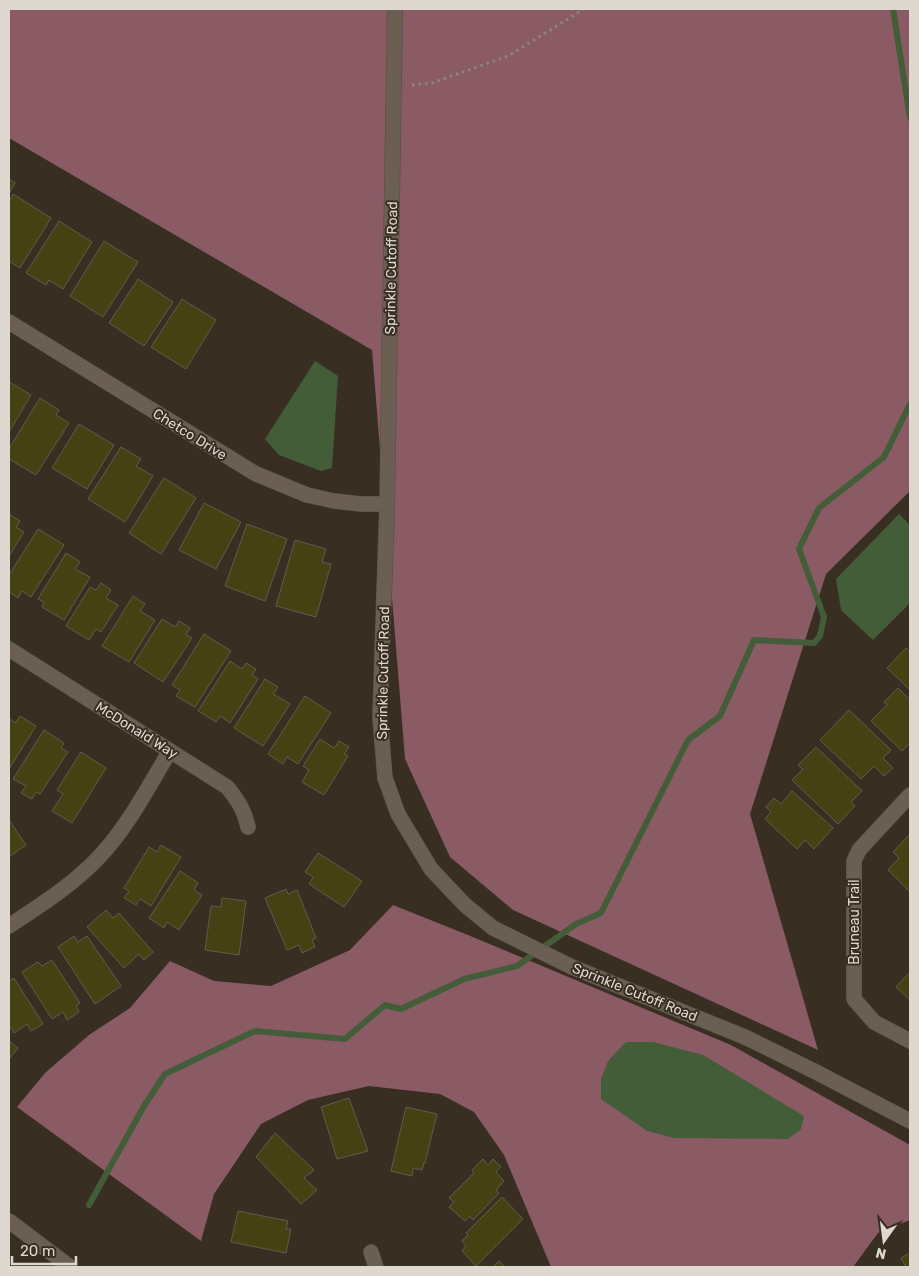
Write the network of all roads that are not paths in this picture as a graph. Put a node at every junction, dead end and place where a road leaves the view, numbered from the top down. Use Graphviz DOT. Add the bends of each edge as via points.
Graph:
graph roads {
  1 [pos="395,9"];
  2 [pos="9,322"];
  3 [pos="387,504"];
  4 [pos="9,649"];
  5 [pos="170,751"];
  6 [pos="910,795"];
  7 [pos="248,827"];
  8 [pos="9,926"];
  9 [pos="910,1041"];
  10 [pos="910,1121"];
  11 [pos="9,1221"];
  12 [pos="372,1252"];
  13 [pos="70,1267"];
  14 [pos="376,1267"];
  1 -- 3 [label="street, Sprinkle Cutoff Road"];
  2 -- 3 [label="street, Chetco Drive" via="256,474 307,495 334,501"];
  3 -- 10 [label="street, Sprinkle Cutoff Road" via="380,717 385,778 398,814 430,869 492,928 572,967 744,1037"];
  4 -- 5 [label="street, McDonald Way"];
  5 -- 7 [label="street, McDonald Way" via="227,787 245,812"];
  5 -- 8 [label="street" via="122,830 99,857 43,904"];
  6 -- 9 [label="street, Bruneau Trail" via="859,850 854,861 854,999 874,1022"];
  11 -- 13 [label="street"];
  12 -- 14 [label="street"];
}
